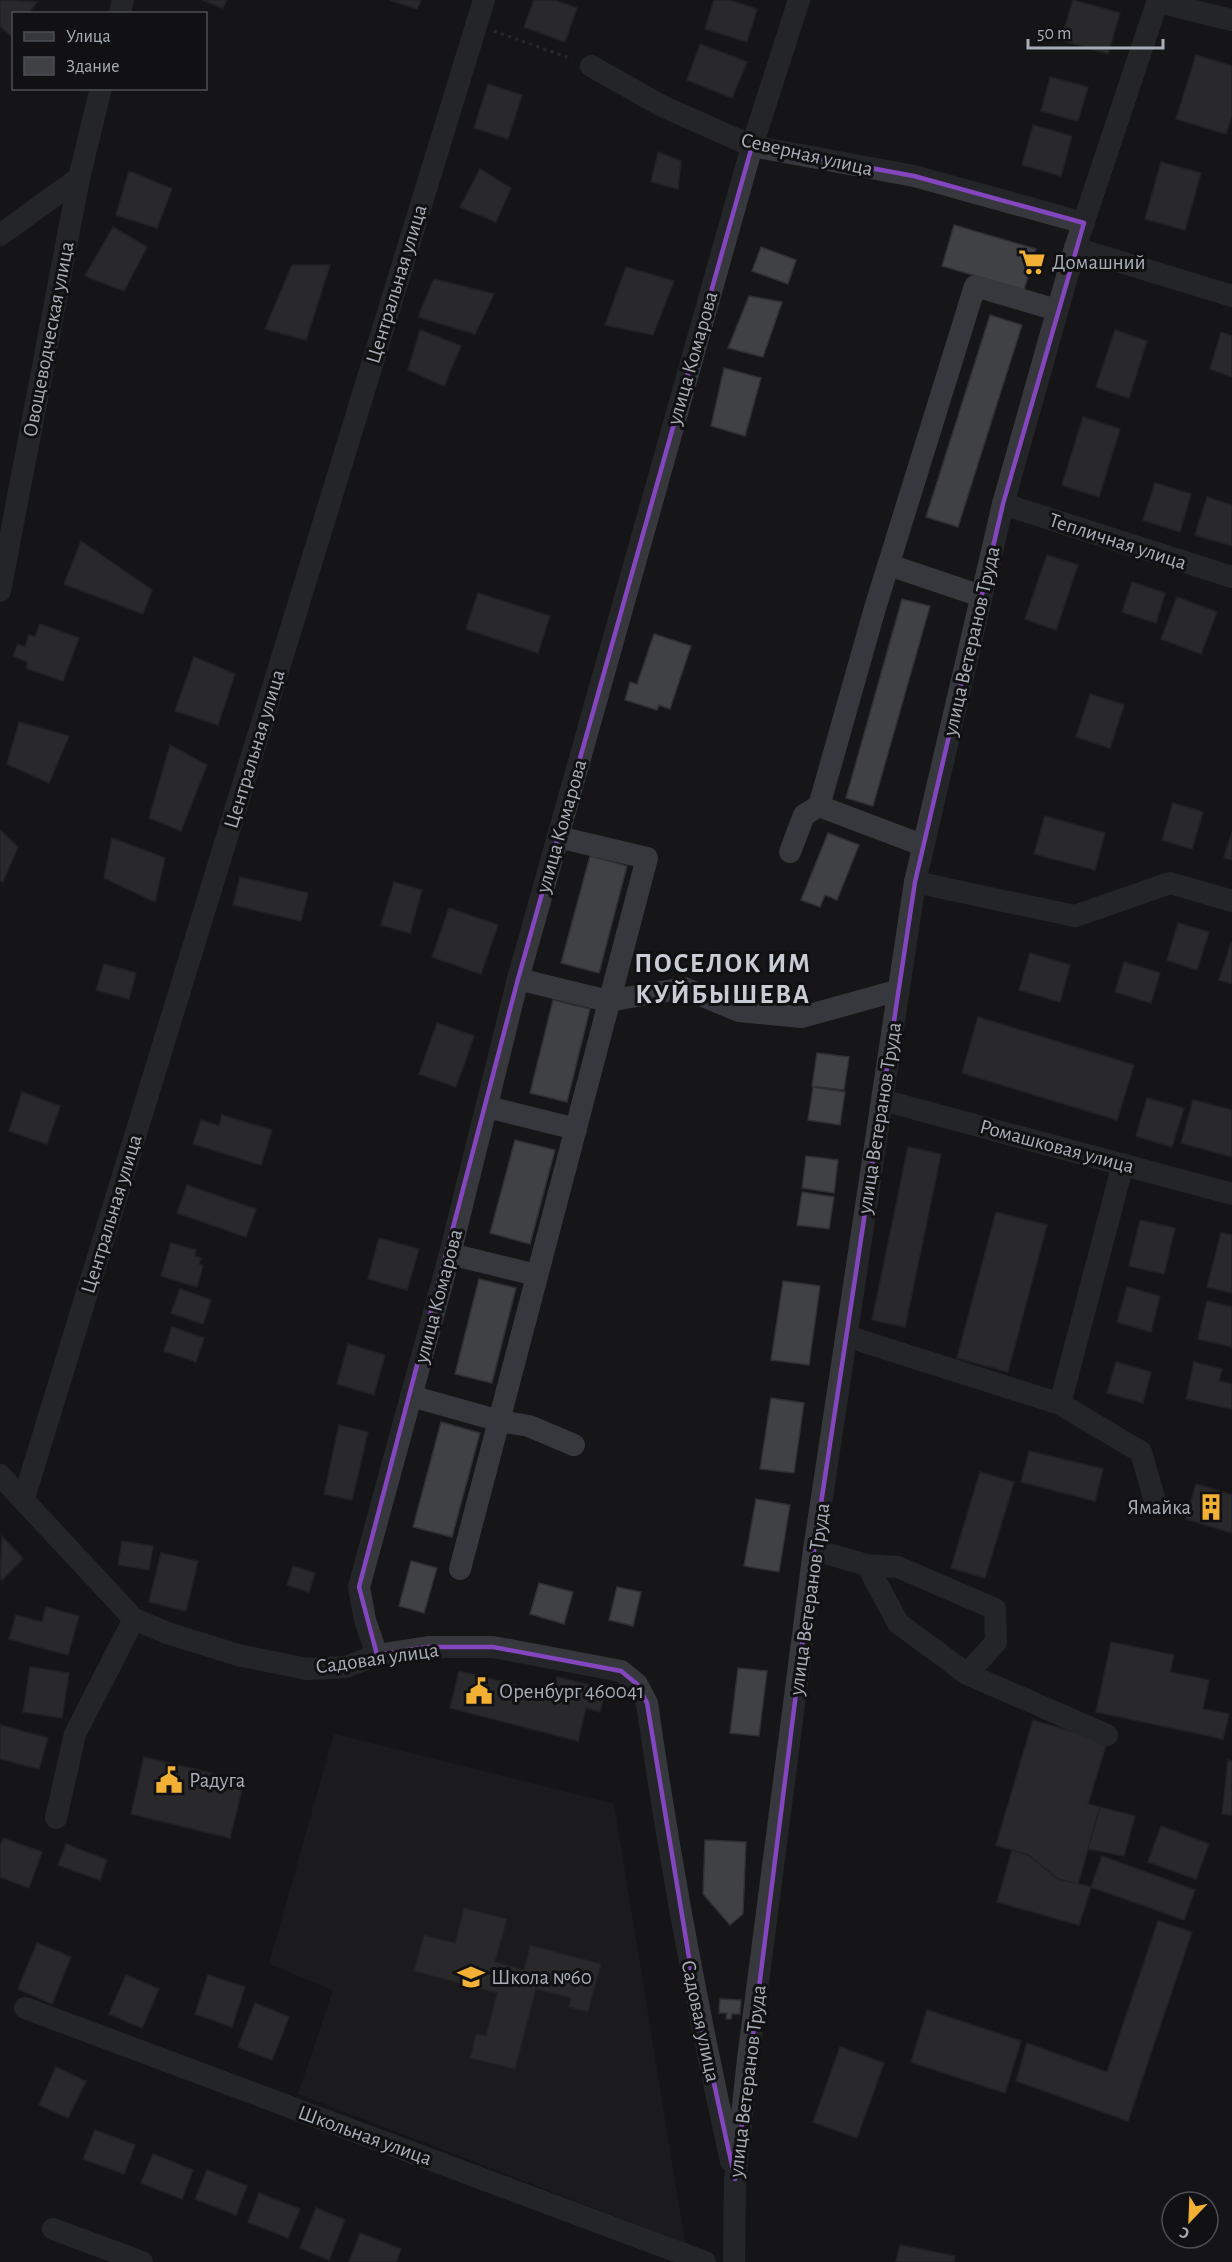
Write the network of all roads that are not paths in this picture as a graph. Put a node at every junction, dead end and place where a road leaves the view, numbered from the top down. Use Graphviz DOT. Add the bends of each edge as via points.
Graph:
graph roads {
  1 [pos="484,0"];
  2 [pos="799,0"];
  3 [pos="1158,1"];
  4 [pos="1232,20"];
  5 [pos="591,66"];
  6 [pos="101,90"];
  7 [pos="752,146"];
  8 [pos="79,178"];
  9 [pos="1084,223"];
  10 [pos="0,236"];
  11 [pos="1075,248"];
  12 [pos="1232,296"];
  13 [pos="1057,310"];
  14 [pos="1003,504"];
  15 [pos="889,565"];
  16 [pos="1232,577"];
  17 [pos="0,591"];
  18 [pos="981,596"];
  19 [pos="819,806"];
  20 [pos="558,837"];
  21 [pos="922,844"];
  22 [pos="790,852"];
  23 [pos="915,882"];
  24 [pos="1232,901"];
  25 [pos="518,979"];
  26 [pos="899,990"];
  27 [pos="608,1001"];
  28 [pos="882,1100"];
  29 [pos="486,1107"];
  30 [pos="576,1128"];
  31 [pos="1123,1164"];
  32 [pos="1232,1194"];
  33 [pos="450,1254"];
  34 [pos="536,1275"];
  35 [pos="846,1336"];
  36 [pos="411,1396"];
  37 [pos="1060,1404"];
  38 [pos="500,1421"];
  39 [pos="574,1445"];
  40 [pos="0,1475"];
  41 [pos="24,1498"];
  42 [pos="1155,1501"];
  43 [pos="814,1550"];
  44 [pos="867,1565"];
  45 [pos="460,1569"];
  46 [pos="134,1619"];
  47 [pos="377,1656"];
  48 [pos="967,1674"];
  49 [pos="1107,1735"];
  50 [pos="56,1818"];
  51 [pos="25,2008"];
  52 [pos="735,2179"];
  53 [pos="53,2229"];
  54 [pos="142,2262"];
  55 [pos="705,2262"];
  56 [pos="734,2262"];
  1 -- 41 [label="street, Центральная улица"];
  2 -- 7 [label="street, улица Комарова"];
  3 -- 4 [label="street"];
  3 -- 9 [label="street, улица Ветеранов Труда"];
  5 -- 7 [label="street, Северная улица" via="662,106"];
  6 -- 8 [label="street, Овощеводческая улица"];
  7 -- 9 [label="street, Северная улица" via="914,176"];
  7 -- 20 [label="street, улица Комарова"];
  8 -- 10 [label="street"];
  8 -- 17 [label="street, Овощеводческая улица"];
  9 -- 11 [label="street, улица Ветеранов Труда"];
  11 -- 12 [label="street"];
  11 -- 13 [label="street, улица Ветеранов Труда"];
  13 -- 14 [label="street, улица Ветеранов Труда"];
  13 -- 15 [label="street" via="975,286"];
  14 -- 16 [label="street, Тепличная улица"];
  14 -- 18 [label="street, улица Ветеранов Труда"];
  15 -- 18 [label="street"];
  15 -- 19 [label="street"];
  18 -- 21 [label="street, улица Ветеранов Труда"];
  19 -- 21 [label="street"];
  19 -- 22 [label="street" via="804,815"];
  20 -- 25 [label="street, улица Комарова"];
  20 -- 27 [label="street" via="647,858"];
  21 -- 23 [label="street, улица Ветеранов Труда"];
  23 -- 24 [label="street" via="1075,916 1170,883"];
  23 -- 26 [label="street, улица Ветеранов Труда"];
  25 -- 27 [label="street"];
  25 -- 29 [label="street, улица Комарова"];
  26 -- 27 [label="street" via="802,1017 739,1011 684,988"];
  26 -- 28 [label="street, улица Ветеранов Труда"];
  27 -- 30 [label="street"];
  28 -- 31 [label="street, Ромашковая улица"];
  28 -- 35 [label="street, улица Ветеранов Труда"];
  29 -- 30 [label="street"];
  29 -- 33 [label="street, улица Комарова"];
  30 -- 34 [label="street"];
  31 -- 32 [label="street, Ромашковая улица"];
  31 -- 37 [label="street"];
  33 -- 34 [label="street"];
  33 -- 36 [label="street, улица Комарова"];
  34 -- 38 [label="street"];
  35 -- 37 [label="street"];
  35 -- 43 [label="street, улица Ветеранов Труда"];
  36 -- 38 [label="street"];
  36 -- 47 [label="street, улица Комарова" via="359,1587"];
  37 -- 42 [label="street" via="1141,1452"];
  38 -- 39 [label="street" via="529,1426"];
  38 -- 45 [label="street"];
  40 -- 41 [label="street, Садовая улица"];
  41 -- 46 [label="street, Садовая улица"];
  43 -- 44 [label="street"];
  43 -- 52 [label="street, улица Ветеранов Труда"];
  44 -- 48 [label="street" via="898,1623"];
  44 -- 48 [label="street" via="898,1567 994,1609 996,1642"];
  46 -- 47 [label="street, Садовая улица" via="167,1634 238,1655 307,1669 346,1667"];
  46 -- 50 [label="street" via="75,1734"];
  47 -- 52 [label="street, Садовая улица" via="428,1647 493,1647 621,1671 637,1684 647,1702 692,1984"];
  48 -- 49 [label="street"];
  51 -- 55 [label="street, Школьная улица"];
  52 -- 56 [label="street, улица Ветеранов Труда"];
  53 -- 54 [label="street"];
}
